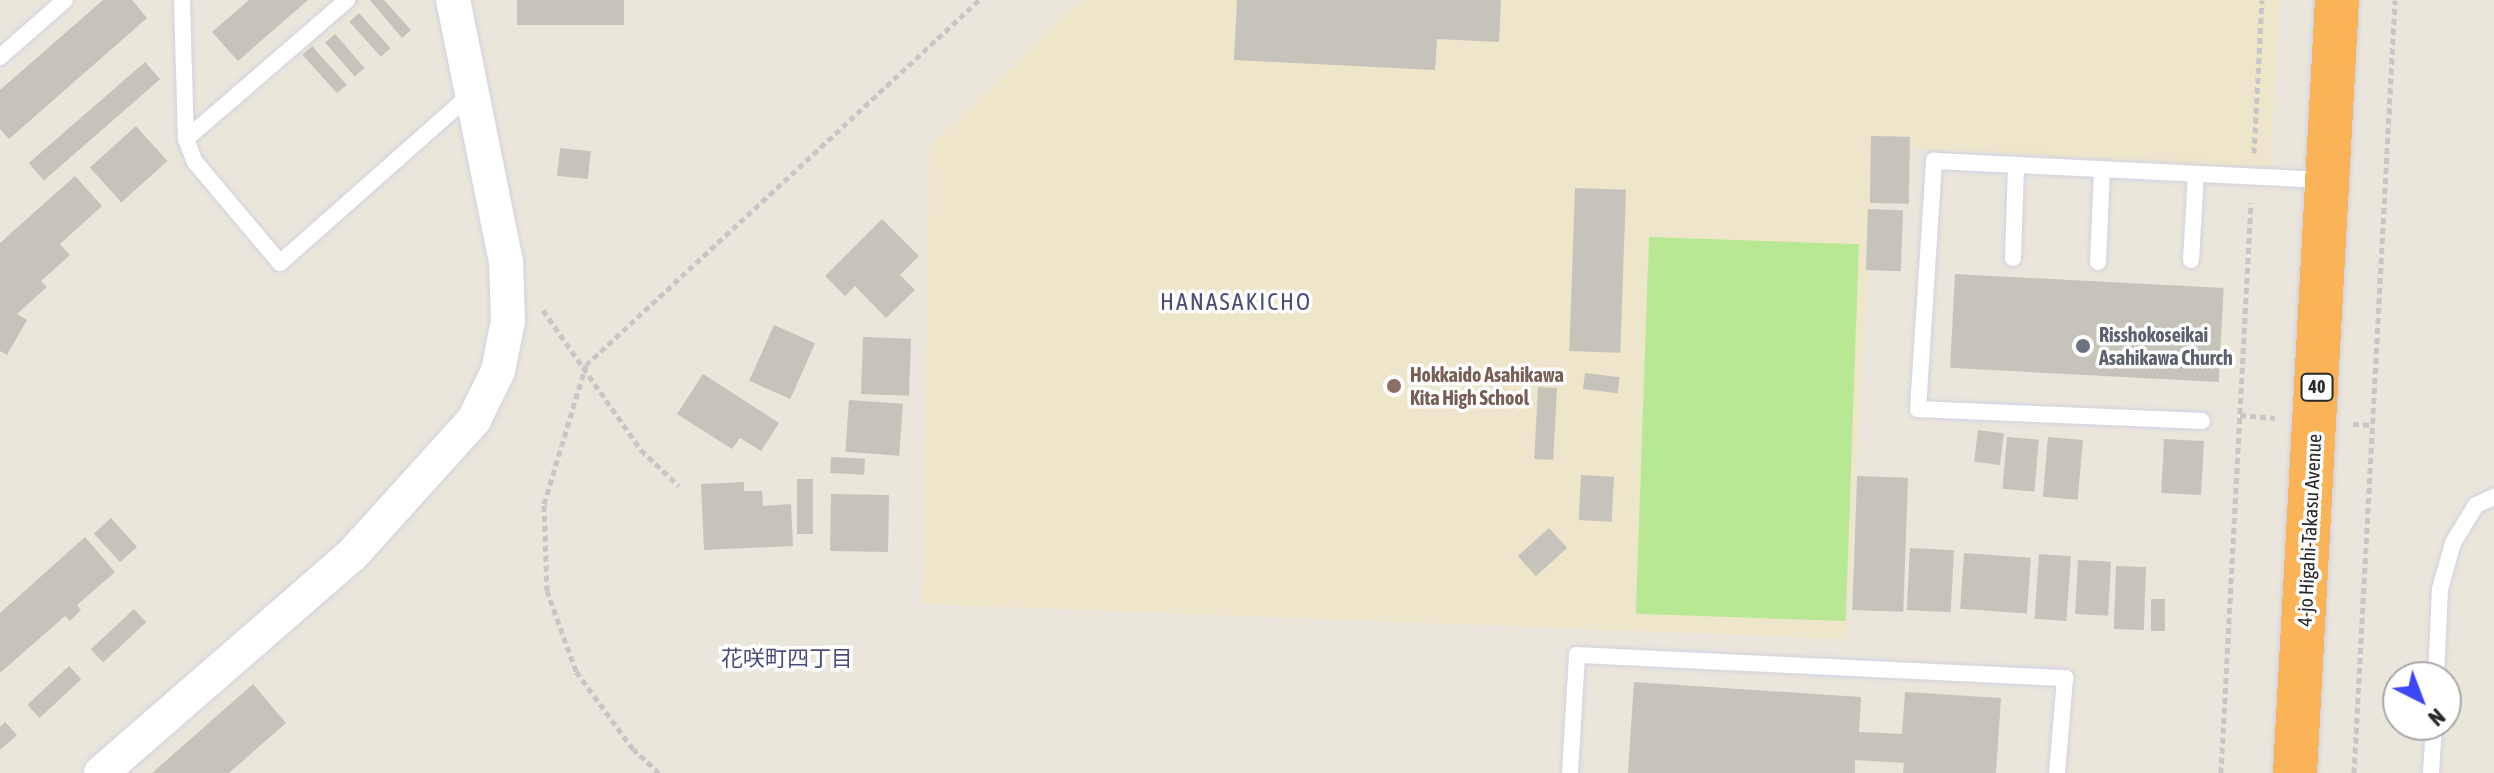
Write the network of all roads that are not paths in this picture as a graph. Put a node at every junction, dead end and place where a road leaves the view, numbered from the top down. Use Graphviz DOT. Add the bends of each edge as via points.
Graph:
graph roads {
  1 [pos="65,0"];
  2 [pos="182,0"];
  3 [pos="347,0"];
  4 [pos="453,0"];
  5 [pos="2337,0"];
  6 [pos="0,57"];
  7 [pos="473,92"];
  8 [pos="186,139"];
  9 [pos="2016,166"];
  10 [pos="2102,169"];
  11 [pos="2196,174"];
  12 [pos="2328,180"];
  13 [pos="2013,258"];
  14 [pos="2191,260"];
  15 [pos="2098,262"];
  16 [pos="2202,421"];
  17 [pos="2494,497"];
  18 [pos="2437,661"];
  19 [pos="2433,741"];
  20 [pos="101,773"];
  21 [pos="1570,773"];
  22 [pos="2057,773"];
  23 [pos="2295,773"];
  24 [pos="2431,773"];
  1 -- 6 [label="lane"];
  2 -- 8 [label="lane"];
  3 -- 8 [label="lane"];
  4 -- 7 [label="street"];
  5 -- 12 [label="highway, 4-jo Higahi-Takasu Avenue / 40"];
  7 -- 8 [label="lane" via="280,263 195,162"];
  7 -- 20 [label="street" via="506,262 508,321 498,371 464,433 352,555"];
  9 -- 10 [label="lane"];
  9 -- 13 [label="lane"];
  9 -- 16 [label="lane" via="1934,161 1918,409"];
  10 -- 11 [label="lane"];
  10 -- 15 [label="lane"];
  11 -- 12 [label="lane"];
  11 -- 14 [label="lane"];
  12 -- 23 [label="highway, 4-jo Higahi-Takasu Avenue / 40"];
  17 -- 18 [label="lane" via="2476,505 2453,543 2440,589"];
  19 -- 24 [label="lane"];
  21 -- 22 [label="lane" via="1577,655 2065,678"];
}
